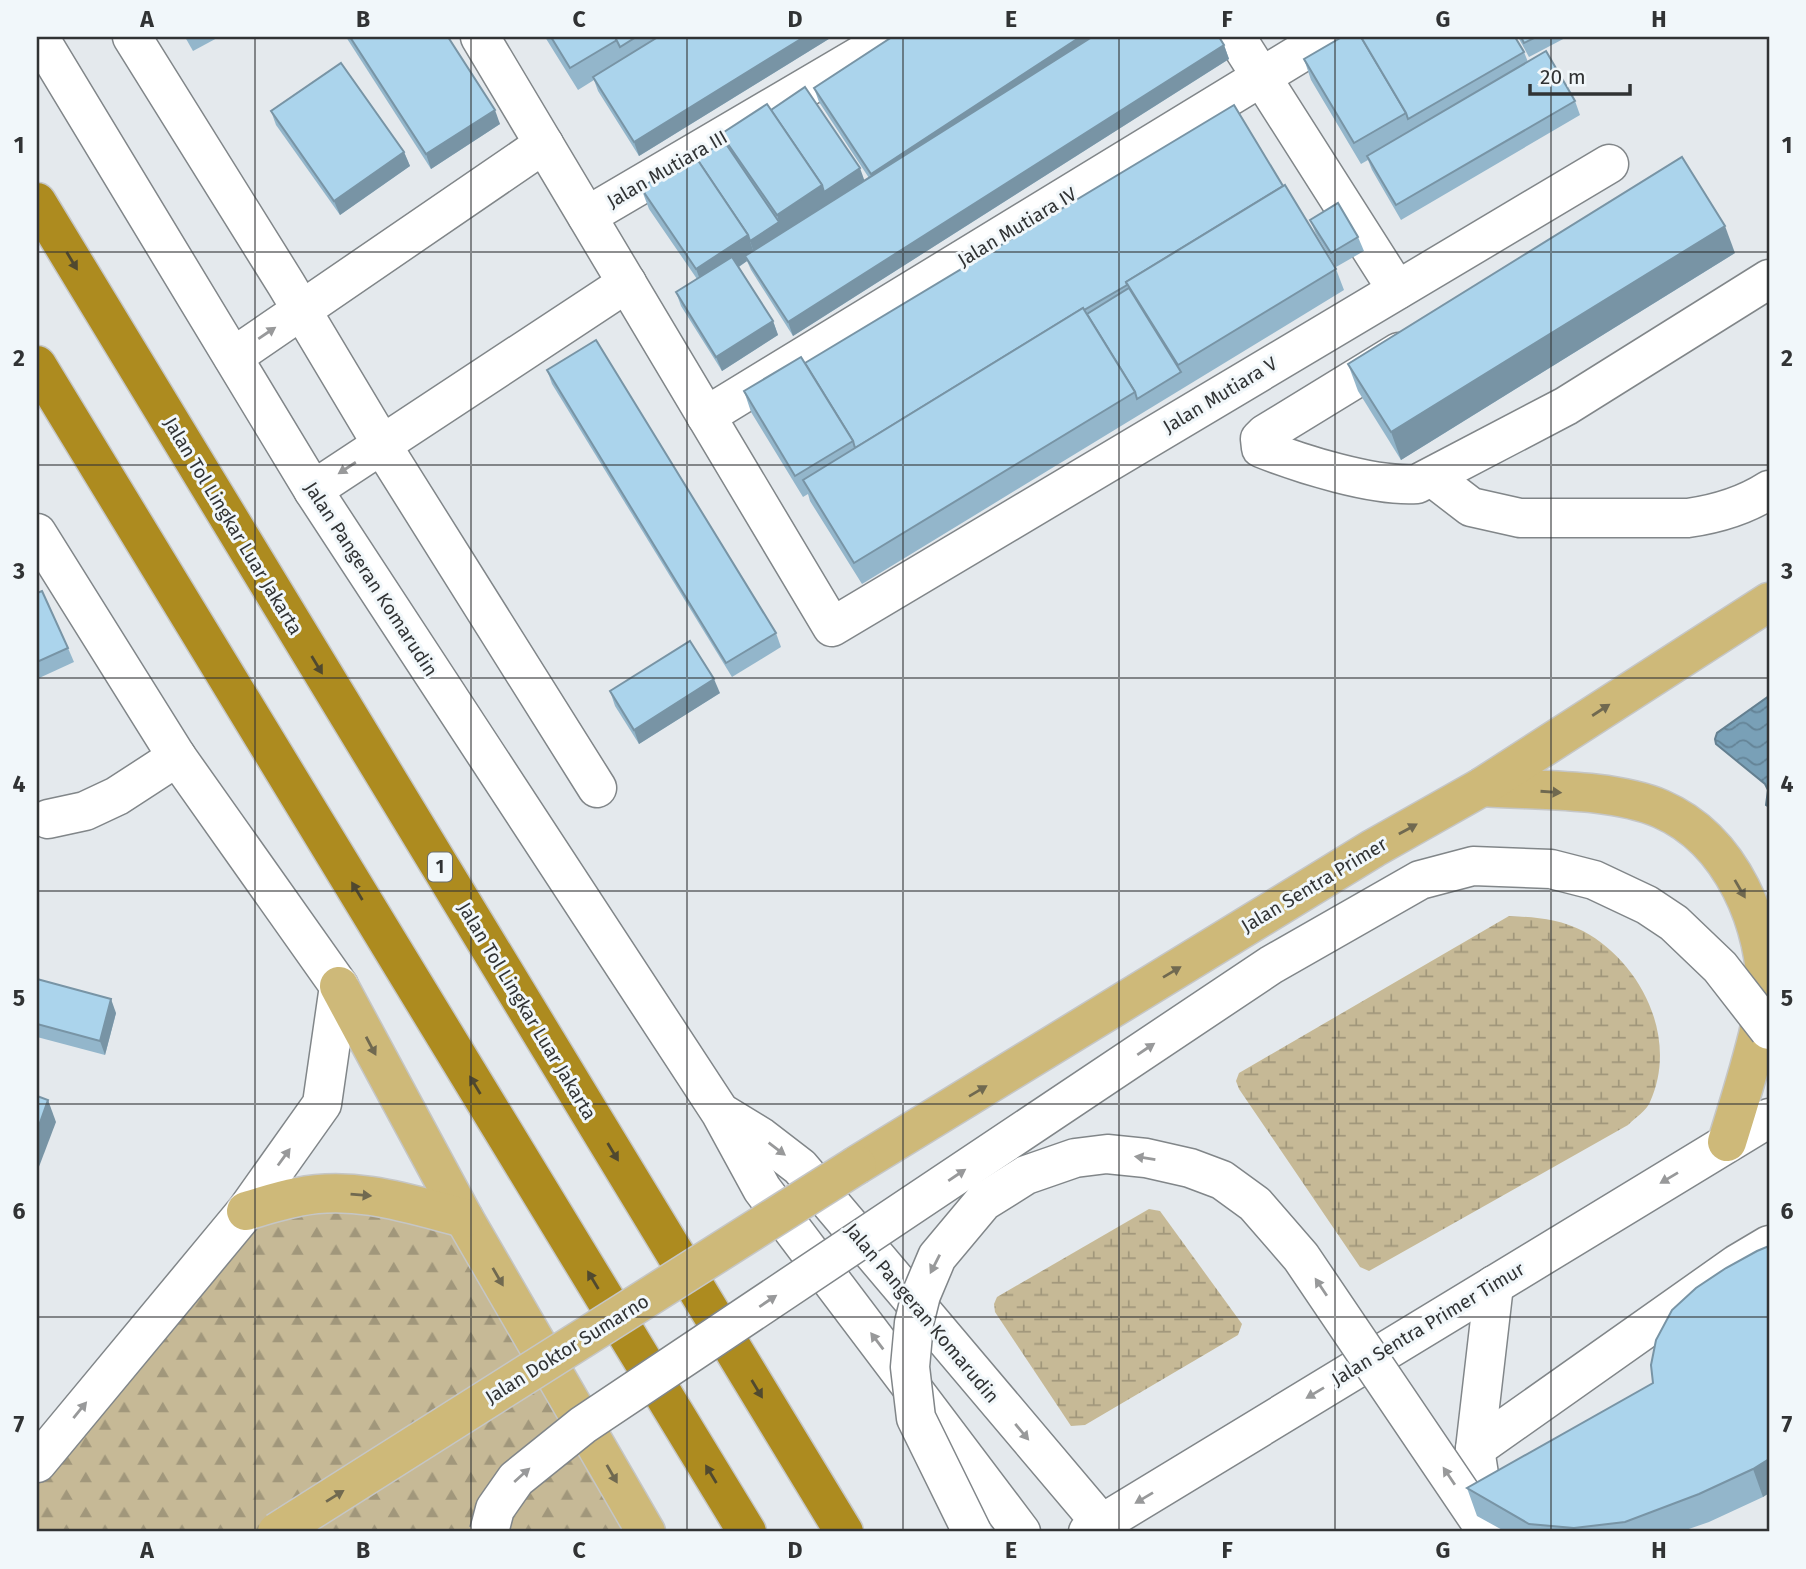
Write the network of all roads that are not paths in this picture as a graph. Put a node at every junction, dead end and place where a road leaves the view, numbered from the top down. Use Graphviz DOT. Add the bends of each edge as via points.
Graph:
graph roads {
  1 [pos="39,37"];
  2 [pos="132,37"];
  3 [pos="480,37"];
  4 [pos="892,37"];
  5 [pos="1236,37"];
  6 [pos="1327,37"];
  7 [pos="1261,77"];
  8 [pos="544,144"];
  9 [pos="1609,164"];
  10 [pos="37,202"];
  11 [pos="587,216"];
  12 [pos="1769,279"];
  13 [pos="627,283"];
  14 [pos="1397,290"];
  15 [pos="302,310"];
  16 [pos="1427,335"];
  17 [pos="233,357"];
  18 [pos="37,365"];
  19 [pos="706,416"];
  20 [pos="382,445"];
  21 [pos="1432,477"];
  22 [pos="313,490"];
  23 [pos="1769,490"];
  24 [pos="37,533"];
  25 [pos="1769,602"];
  26 [pos="177,757"];
  27 [pos="1482,787"];
  28 [pos="597,788"];
  29 [pos="47,819"];
  30 [pos="339,986"];
  31 [pos="1769,1030"];
  32 [pos="720,1112"];
  33 [pos="1769,1118"];
  34 [pos="1727,1142"];
  35 [pos="857,1165"];
  36 [pos="246,1211"];
  37 [pos="464,1218"];
  38 [pos="1769,1245"];
  39 [pos="1494,1284"];
  40 [pos="1475,1449"];
  41 [pos="37,1463"];
  42 [pos="1099,1529"];
  43 [pos="277,1532"];
  44 [pos="489,1532"];
  45 [pos="646,1532"];
  46 [pos="747,1532"];
  47 [pos="844,1532"];
  48 [pos="972,1532"];
  49 [pos="1021,1532"];
  50 [pos="1488,1532"];
  1 -- 17 [label="street, Jalan Pangeran Komarudin"];
  2 -- 15 [label="street"];
  3 -- 8 [label="street"];
  4 -- 11 [label="street, Jalan Mutiara III"];
  5 -- 7 [label="street"];
  6 -- 7 [label="street, Jalan Mutiara IV"];
  7 -- 14 [label="street"];
  7 -- 19 [label="street, Jalan Mutiara IV"];
  8 -- 11 [label="street"];
  8 -- 15 [label="street"];
  9 -- 14 [label="street, Jalan Mutiara V"];
  10 -- 47 [label="highway, Jalan Tol Lingkar Luar Jakarta / 1, one-way"];
  11 -- 13 [label="street"];
  12 -- 21 [label="street" via="1566,406"];
  13 -- 19 [label="street"];
  13 -- 20 [label="street"];
  14 -- 19 [label="street, Jalan Mutiara V" via="832,627"];
  17 -- 15 [label="street, one-way"];
  15 -- 20 [label="street"];
  16 -- 21 [label="street" via="1265,434 1261,448 1331,471 1391,483 1417,484"];
  17 -- 22 [label="street, Jalan Pangeran Komarudin"];
  46 -- 18 [label="highway, one-way"];
  20 -- 22 [label="street, one-way"];
  20 -- 28 [label="street"];
  21 -- 23 [label="street" via="1471,507 1520,518 1688,518 1714,515"];
  22 -- 32 [label="street, Jalan Pangeran Komarudin"];
  24 -- 26 [label="street"];
  27 -- 25 [label="main road, Jalan Sentra Primer, one-way"];
  26 -- 29 [label="street" via="117,796 85,811"];
  26 -- 30 [label="street"];
  27 -- 34 [label="main road, one-way" via="1609,795 1661,809 1693,828 1724,861 1751,907 1763,950 1766,1001"];
  35 -- 27 [label="main road, Jalan Sentra Primer, one-way" via="1374,848"];
  36 -- 30 [label="street, one-way" via="322,1104"];
  30 -- 37 [label="main road, one-way"];
  44 -- 31 [label="street, one-way, bridge" via="495,1509 516,1479 583,1425 1271,965 1420,880 1473,866 1551,869 1594,880 1674,923 1720,967"];
  32 -- 42 [label="street, Jalan Pangeran Komarudin, one-way" via="800,1167"];
  49 -- 32 [label="street, Jalan Pangeran Komarudin, one-way" via="762,1188"];
  33 -- 34 [label="street, Jalan Sentra Primer Timur"];
  34 -- 39 [label="street, Jalan Sentra Primer Timur, one-way"];
  43 -- 35 [label="main road, Jalan Doktor Sumarno, one-way, bridge"];
  36 -- 37 [label="main road, one-way" via="300,1196 337,1193 396,1199"];
  41 -- 36 [label="street, one-way"];
  37 -- 45 [label="main road, one-way"];
  38 -- 40 [label="street"];
  39 -- 40 [label="street"];
  39 -- 42 [label="street, Jalan Sentra Primer Timur, one-way"];
  40 -- 50 [label="street"];
  50 -- 48 [label="street, one-way, bridge" via="1301,1256 1255,1204 1222,1180 1190,1168 1107,1154 1075,1158 1026,1175 983,1202 937,1257 920,1295 910,1367 916,1418"];
}
